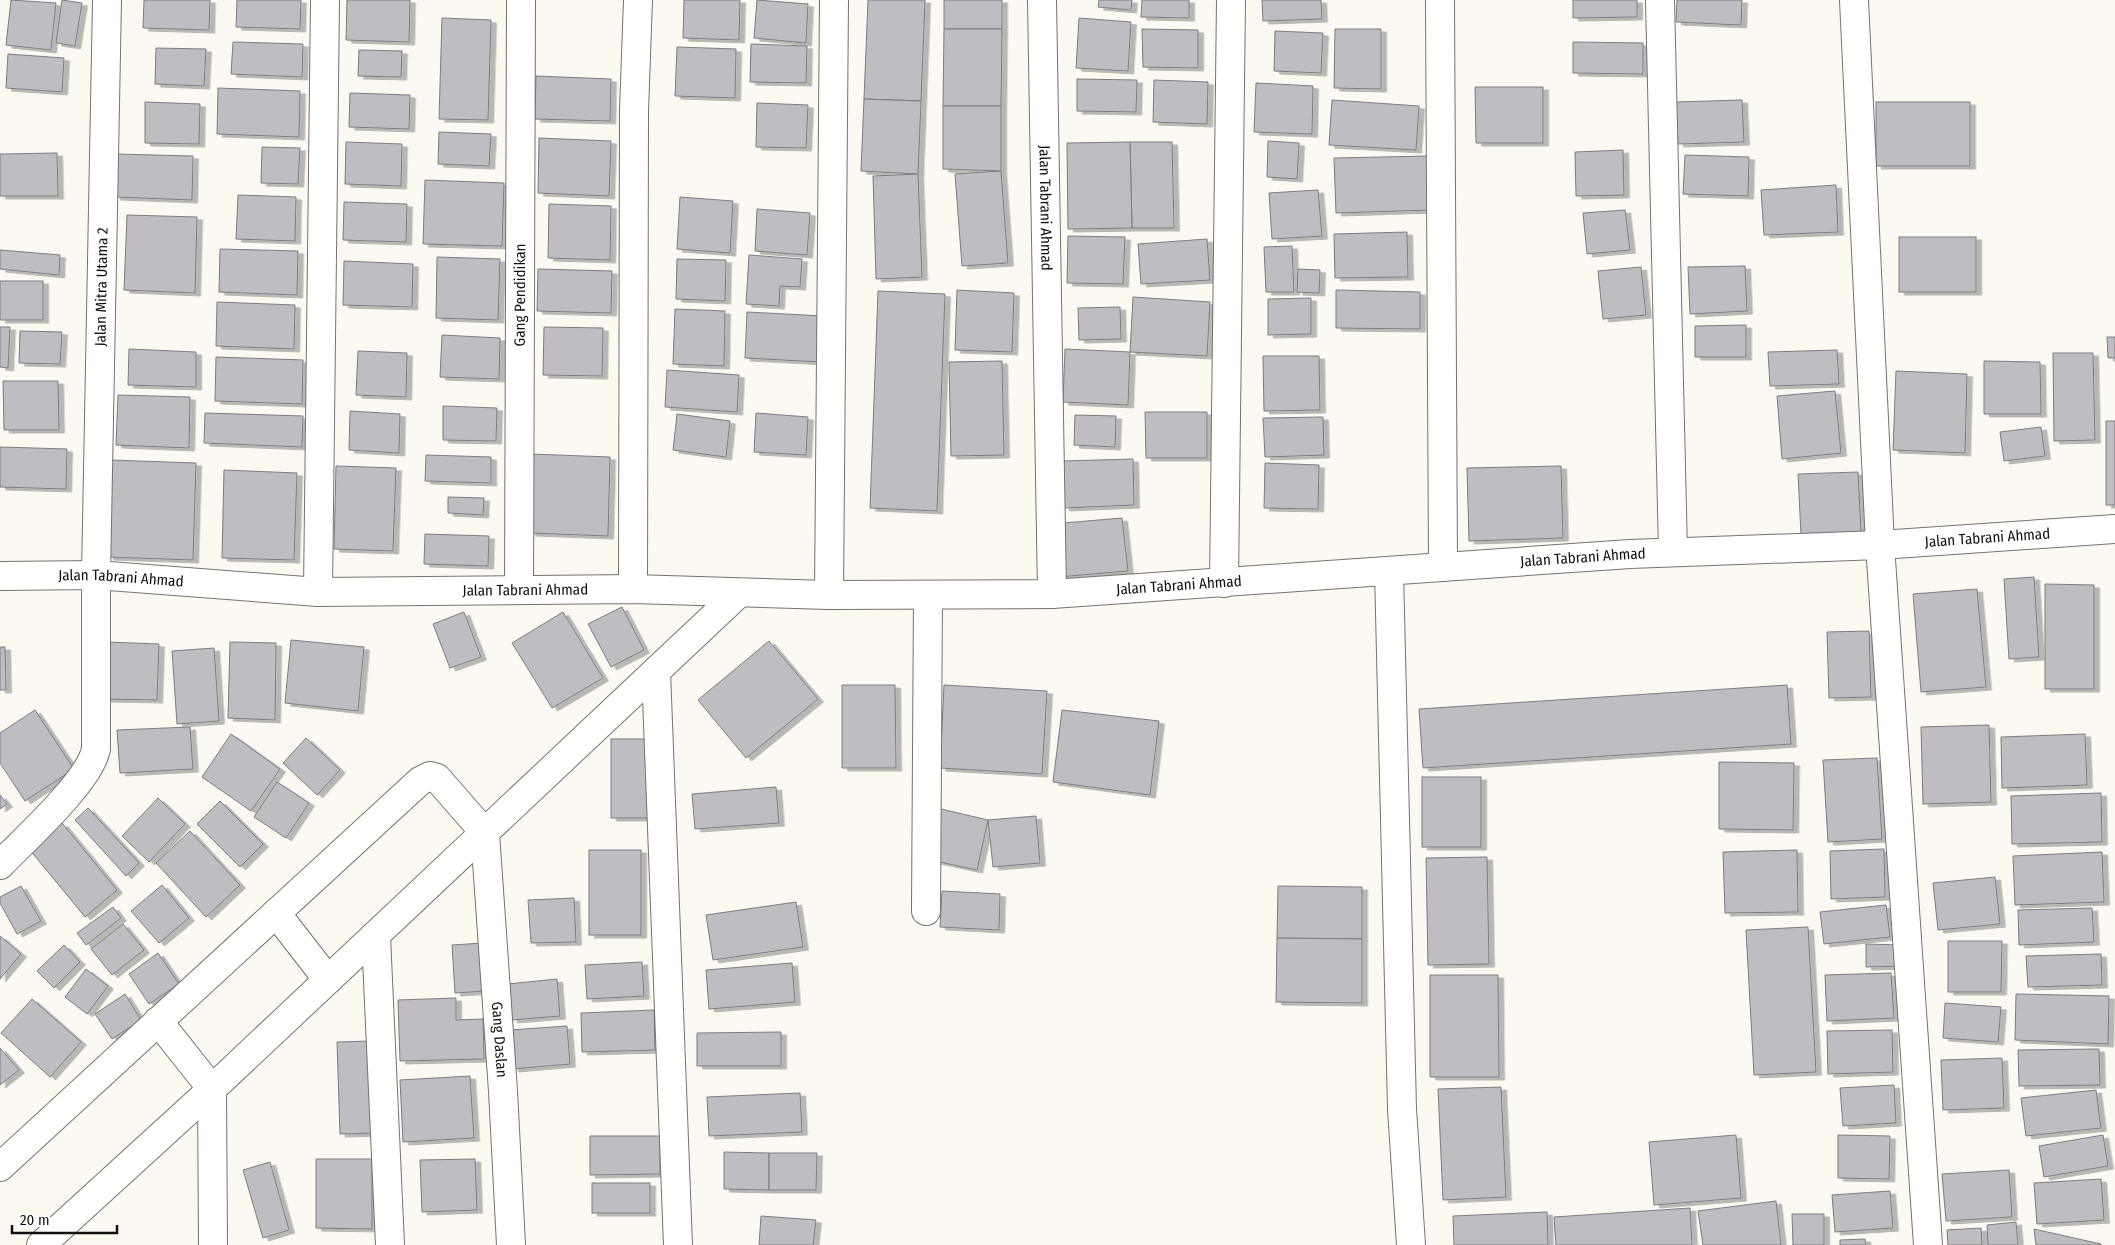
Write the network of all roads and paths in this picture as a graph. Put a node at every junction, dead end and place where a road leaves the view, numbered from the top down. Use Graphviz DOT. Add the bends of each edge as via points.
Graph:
graph roads {
  1 [pos="106,0"];
  2 [pos="325,0"];
  3 [pos="520,0"];
  4 [pos="638,0"];
  5 [pos="834,0"];
  6 [pos="1042,0"];
  7 [pos="1231,0"];
  8 [pos="1440,0"];
  9 [pos="1660,0"];
  10 [pos="1854,0"];
  11 [pos="2115,529"];
  12 [pos="1880,545"];
  13 [pos="1673,552"];
  14 [pos="1443,567"];
  15 [pos="1389,571"];
  16 [pos="96,574"];
  17 [pos="0,576"];
  18 [pos="1224,583"];
  19 [pos="633,589"];
  20 [pos="519,590"];
  21 [pos="318,592"];
  22 [pos="739,593"];
  23 [pos="1052,594"];
  24 [pos="829,595"];
  25 [pos="928,595"];
  26 [pos="656,671"];
  27 [pos="485,833"];
  28 [pos="0,865"];
  29 [pos="926,911"];
  30 [pos="276,913"];
  31 [pos="376,936"];
  32 [pos="328,980"];
  33 [pos="158,1022"];
  34 [pos="212,1090"];
  35 [pos="0,1167"];
  36 [pos="41,1245"];
  37 [pos="213,1245"];
  38 [pos="390,1245"];
  39 [pos="511,1245"];
  40 [pos="678,1245"];
  41 [pos="1411,1245"];
  42 [pos="1928,1245"];
  1 -- 16 [label="street, Jalan Mitra Utama 2"];
  2 -- 21 [label="street"];
  3 -- 20 [label="street, Gang Pendidikan"];
  4 -- 19 [label="street" via="634,112"];
  5 -- 24 [label="street"];
  6 -- 23 [label="street, Jalan Tabrani Ahmad"];
  7 -- 18 [label="street"];
  8 -- 14 [label="street"];
  9 -- 13 [label="street"];
  10 -- 12 [label="street"];
  11 -- 12 [label="street, Jalan Tabrani Ahmad"];
  12 -- 13 [label="street, Jalan Tabrani Ahmad"];
  12 -- 42 [label="street"];
  13 -- 14 [label="street, Jalan Tabrani Ahmad"];
  14 -- 15 [label="street, Jalan Tabrani Ahmad"];
  15 -- 18 [label="street, Jalan Tabrani Ahmad"];
  15 -- 41 [label="street" via="1402,1109"];
  16 -- 17 [label="street, Jalan Tabrani Ahmad"];
  16 -- 21 [label="street, Jalan Tabrani Ahmad"];
  16 -- 28 [label="street, Jalan Mitra Utama 2" via="95,757 76,786"];
  18 -- 23 [label="street, Jalan Tabrani Ahmad"];
  19 -- 20 [label="street, Jalan Tabrani Ahmad"];
  19 -- 22 [label="street, Jalan Tabrani Ahmad"];
  20 -- 21 [label="street, Jalan Tabrani Ahmad"];
  22 -- 24 [label="street, Jalan Tabrani Ahmad"];
  22 -- 26 [label="street"];
  23 -- 25 [label="street, Jalan Tabrani Ahmad"];
  24 -- 25 [label="street, Jalan Tabrani Ahmad"];
  25 -- 29 [label="street"];
  26 -- 27 [label="street"];
  26 -- 40 [label="street"];
  27 -- 30 [label="street" via="437,778 426,776"];
  27 -- 31 [label="street"];
  27 -- 39 [label="street, Gang Daslan"];
  30 -- 32 [label="street"];
  30 -- 33 [label="street"];
  31 -- 32 [label="street"];
  31 -- 38 [label="street"];
  32 -- 34 [label="street"];
  33 -- 34 [label="street"];
  33 -- 35 [label="street"];
  34 -- 36 [label="street"];
  34 -- 37 [label="street"];
}
